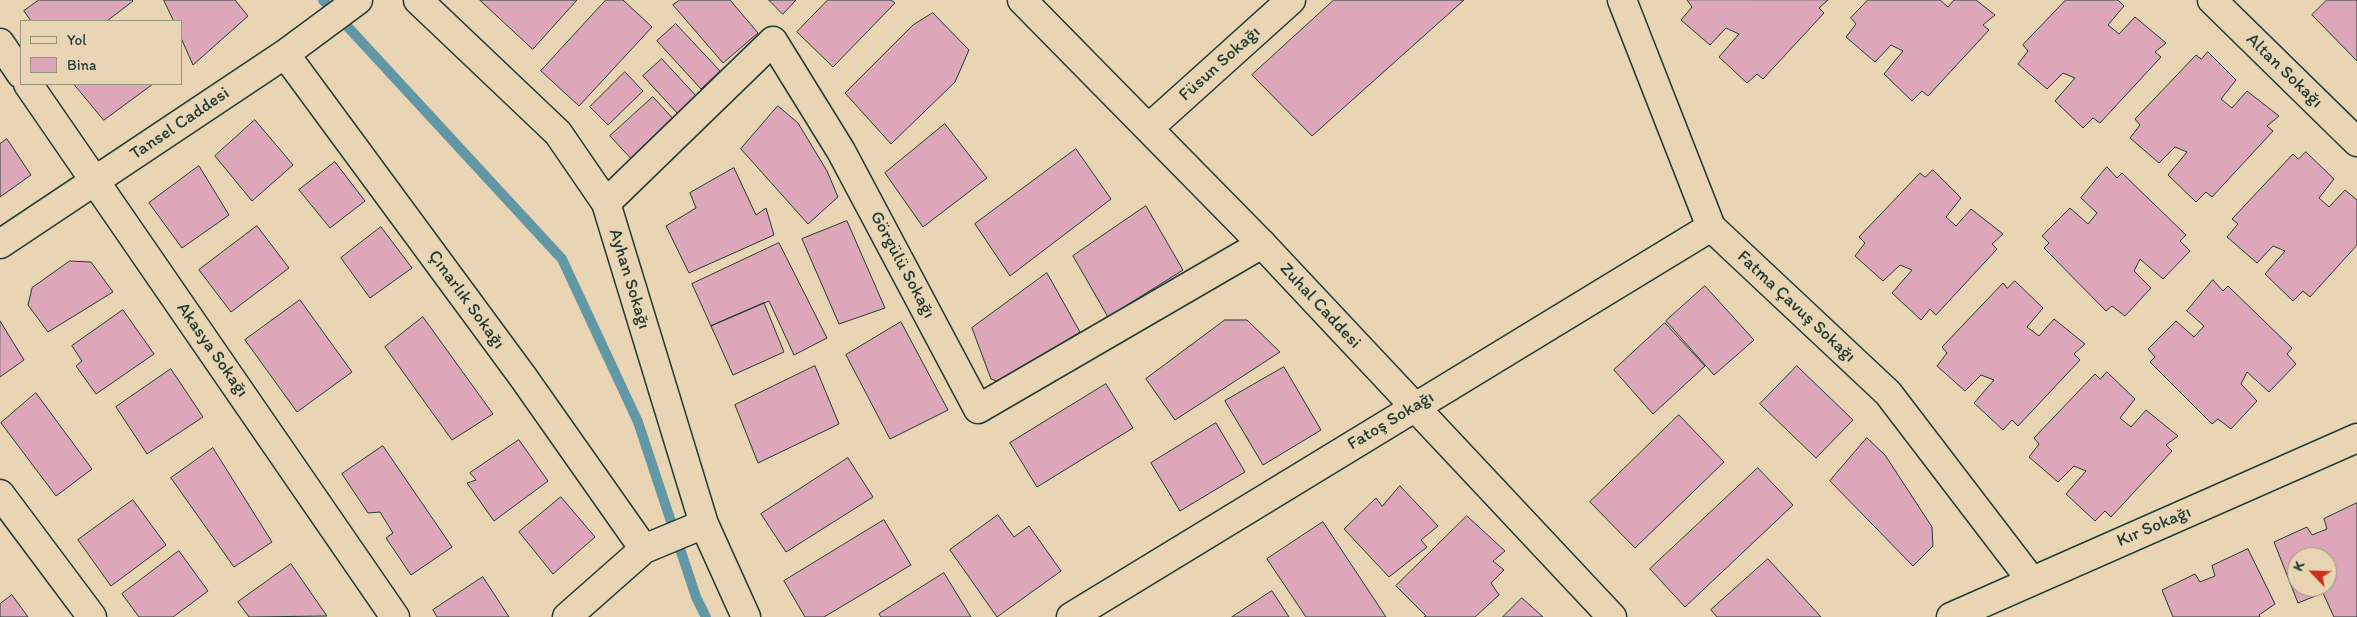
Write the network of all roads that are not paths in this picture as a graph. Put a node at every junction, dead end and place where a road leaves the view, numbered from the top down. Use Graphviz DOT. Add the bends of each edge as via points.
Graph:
graph roads {
  1 [pos="358,0"];
  2 [pos="418,0"];
  3 [pos="1022,0"];
  4 [pos="1291,0"];
  5 [pos="1622,0"];
  6 [pos="2212,0"];
  7 [pos="0,43"];
  8 [pos="285,54"];
  9 [pos="20,73"];
  10 [pos="29,85"];
  11 [pos="1150,127"];
  12 [pos="2357,142"];
  13 [pos="95,181"];
  14 [pos="606,203"];
  15 [pos="1711,227"];
  16 [pos="0,244"];
  17 [pos="1262,244"];
  18 [pos="1414,407"];
  19 [pos="2357,438"];
  20 [pos="0,494"];
  21 [pos="704,524"];
  22 [pos="644,549"];
  23 [pos="2031,580"];
  24 [pos="92,617"];
  25 [pos="395,617"];
  26 [pos="567,617"];
  27 [pos="746,617"];
  28 [pos="1071,617"];
  29 [pos="1612,617"];
  30 [pos="1951,617"];
  1 -- 8 [label="street, Tansel Caddesi"];
  2 -- 14 [label="street, Ayhan Sokağı" via="558,133"];
  3 -- 11 [label="street, Zuhal Caddesi"];
  4 -- 11 [label="street, Füsun Sokağı"];
  5 -- 15 [label="street, Fatma Çavuş Sokağı"];
  6 -- 12 [label="street, Altan Sokağı"];
  7 -- 9 [label="street"];
  8 -- 13 [label="street, Tansel Caddesi"];
  8 -- 22 [label="street, Çınarlık Sokağı"];
  10 -- 13 [label="street, Akasya Sokağı"];
  11 -- 17 [label="street, Zuhal Caddesi"];
  13 -- 16 [label="street, Tansel Caddesi"];
  13 -- 25 [label="street, Akasya Sokağı"];
  14 -- 17 [label="street, Görgülü Sokağı" via="773,41 841,151 978,410"];
  14 -- 21 [label="street, Ayhan Sokağı"];
  15 -- 18 [label="street, Fatoş Sokağı"];
  15 -- 23 [label="street, Fatma Çavuş Sokağı" via="1888,394"];
  17 -- 18 [label="street, Zuhal Caddesi"];
  18 -- 28 [label="street, Fatoş Sokağı"];
  18 -- 29 [label="street, Zuhal Caddesi"];
  19 -- 23 [label="street, Kır Sokağı"];
  20 -- 24 [label="street"];
  21 -- 22 [label="street"];
  21 -- 27 [label="street, Ayhan Sokağı"];
  22 -- 26 [label="street"];
  23 -- 30 [label="street, Kır Sokağı"];
}
